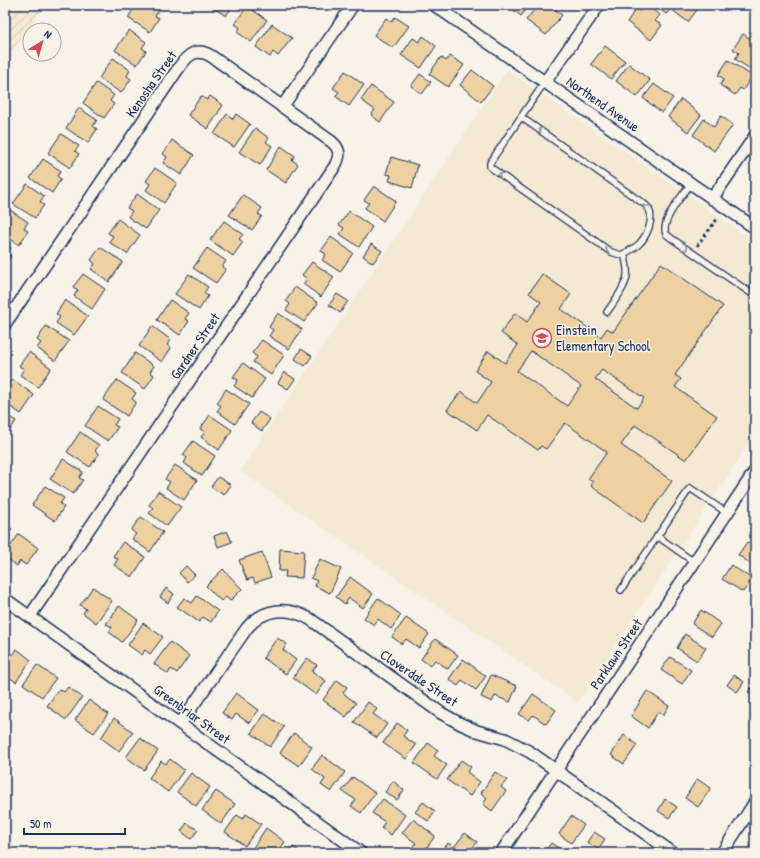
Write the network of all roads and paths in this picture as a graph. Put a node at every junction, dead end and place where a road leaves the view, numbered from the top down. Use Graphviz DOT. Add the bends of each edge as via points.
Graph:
graph roads {
  1 [pos="353,5"];
  2 [pos="434,5"];
  3 [pos="598,5"];
  4 [pos="546,82"];
  5 [pos="282,106"];
  6 [pos="521,117"];
  7 [pos="755,136"];
  8 [pos="690,184"];
  9 [pos="712,199"];
  10 [pos="717,219"];
  11 [pos="755,228"];
  12 [pos="705,237"];
  13 [pos="624,254"];
  14 [pos="755,296"];
  15 [pos="607,312"];
  16 [pos="5,324"];
  17 [pos="755,471"];
  18 [pos="727,513"];
  19 [pos="657,536"];
  20 [pos="694,562"];
  21 [pos="620,590"];
  22 [pos="5,599"];
  23 [pos="30,616"];
  24 [pos="180,724"];
  25 [pos="557,770"];
  26 [pos="755,802"];
  27 [pos="361,853"];
  28 [pos="501,853"];
  29 [pos="673,853"];
  30 [pos="722,853"];
  1 -- 5 [label="street"];
  2 -- 4 [label="street, Northend Avenue"];
  3 -- 4 [label="street"];
  4 -- 6 [label="lane"];
  4 -- 8 [label="street, Northend Avenue"];
  5 -- 16 [label="street, Kenosha Street" via="208,54 192,53 180,66"];
  5 -- 23 [label="street, Gardner Street" via="337,146 338,160"];
  13 -- 6 [label="lane, one-way" via="640,244 646,235 651,217 649,208"];
  13 -- 6 [label="lane, one-way" via="611,252 490,167 490,163"];
  7 -- 9 [label="street"];
  8 -- 9 [label="street, Northend Avenue"];
  8 -- 14 [label="lane, one-way" via="668,218 666,234"];
  9 -- 11 [label="street, Northend Avenue"];
  10 -- 12 [label="path"];
  13 -- 15 [label="lane" via="627,268 626,283"];
  17 -- 18 [label="street, Parklawn Street"];
  18 -- 19 [label="lane" via="690,488"];
  18 -- 20 [label="street, Parklawn Street"];
  19 -- 20 [label="lane"];
  19 -- 21 [label="lane"];
  20 -- 25 [label="street, Parklawn Street"];
  22 -- 23 [label="street, Greenbriar Street"];
  23 -- 24 [label="street, Greenbriar Street"];
  24 -- 25 [label="street, Cloverdale Street" via="246,628 261,616 272,611 285,610 310,619 441,713 466,726 518,746"];
  24 -- 27 [label="street, Greenbriar Street"];
  25 -- 28 [label="street, Parklawn Street"];
  25 -- 29 [label="street, Cloverdale Street"];
  26 -- 30 [label="street"];
}
